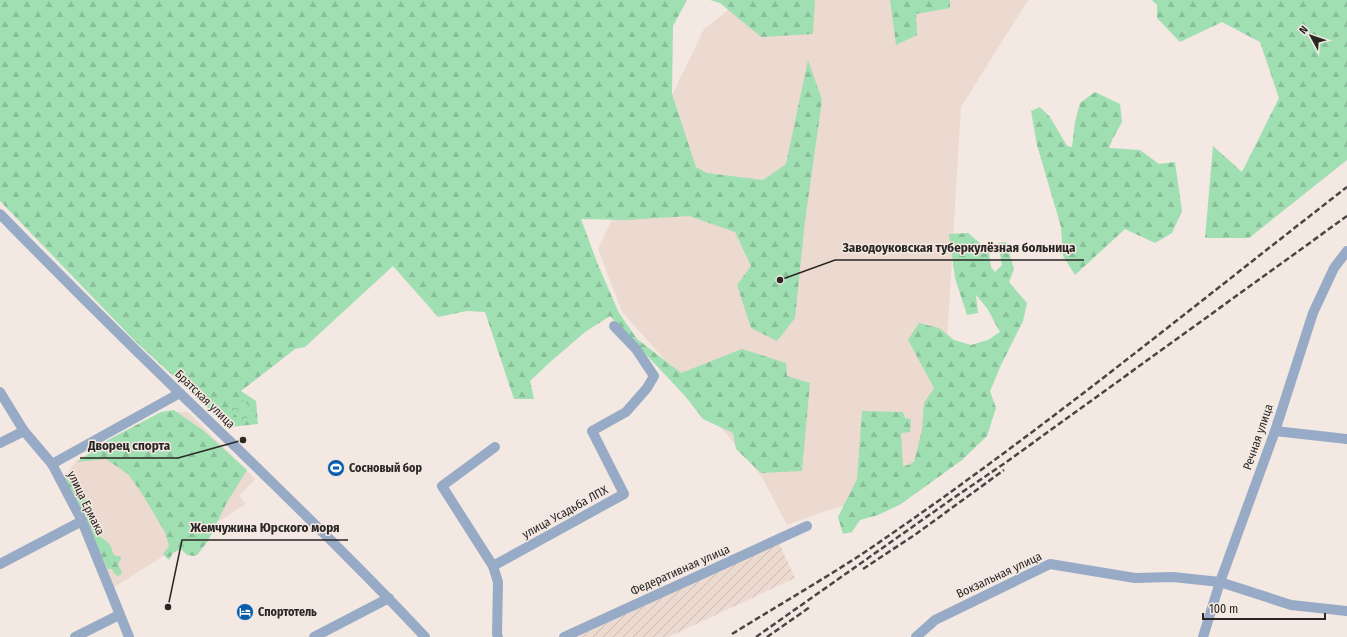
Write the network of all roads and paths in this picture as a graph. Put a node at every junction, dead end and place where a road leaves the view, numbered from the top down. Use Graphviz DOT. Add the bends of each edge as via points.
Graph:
graph roads {
  1 [pos="0,214"];
  2 [pos="1347,251"];
  3 [pos="614,326"];
  4 [pos="0,392"];
  5 [pos="180,393"];
  6 [pos="24,431"];
  7 [pos="1275,431"];
  8 [pos="1347,439"];
  9 [pos="0,444"];
  10 [pos="495,447"];
  11 [pos="52,464"];
  12 [pos="82,522"];
  13 [pos="807,526"];
  14 [pos="0,564"];
  15 [pos="494,566"];
  16 [pos="1220,582"];
  17 [pos="389,598"];
  18 [pos="1347,611"];
  19 [pos="120,615"];
  20 [pos="75,637"];
  21 [pos="128,637"];
  22 [pos="314,637"];
  23 [pos="425,637"];
  24 [pos="498,637"];
  25 [pos="564,637"];
  26 [pos="916,637"];
  27 [pos="1203,637"];
  1 -- 5 [label="street, Братская улица" via="64,281"];
  2 -- 7 [label="street, Речная улица" via="1334,268 1313,313"];
  3 -- 15 [label="street, улица Усадьба ЛПХ" via="636,349 654,376 626,412 592,431 624,494"];
  4 -- 6 [label="street, улица Ермака"];
  5 -- 11 [label="street"];
  5 -- 17 [label="street, Братская улица"];
  6 -- 9 [label="street"];
  6 -- 11 [label="street, улица Ермака"];
  7 -- 8 [label="street"];
  7 -- 16 [label="street, Речная улица"];
  10 -- 15 [label="street" via="442,486"];
  11 -- 12 [label="street, улица Ермака"];
  12 -- 14 [label="street"];
  12 -- 19 [label="street, улица Ермака"];
  13 -- 25 [label="street, Федеративная улица"];
  15 -- 24 [label="street" via="498,582"];
  16 -- 18 [label="street, Вокзальная улица" via="1291,606"];
  16 -- 26 [label="street, Вокзальная улица" via="1173,577 1135,578 1050,564 935,620"];
  16 -- 27 [label="street, Речная улица"];
  17 -- 22 [label="street"];
  17 -- 23 [label="street, Братская улица"];
  19 -- 20 [label="street"];
  19 -- 21 [label="street, улица Ермака"];
}
